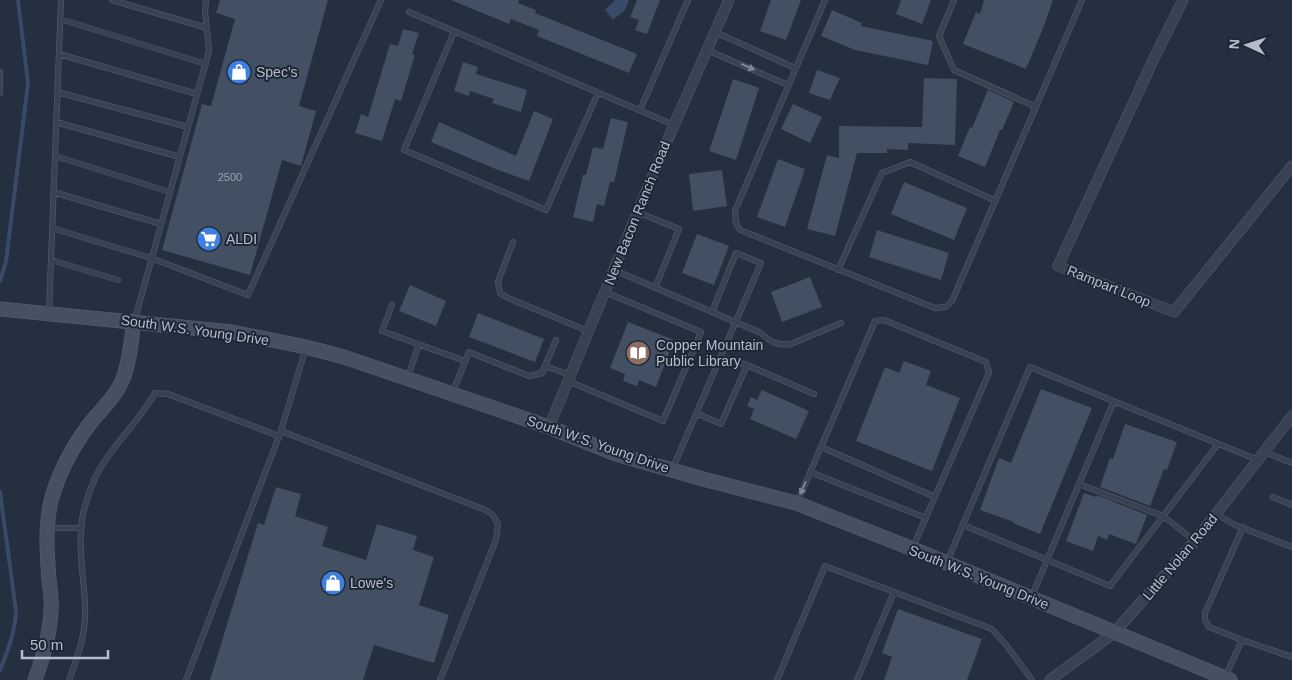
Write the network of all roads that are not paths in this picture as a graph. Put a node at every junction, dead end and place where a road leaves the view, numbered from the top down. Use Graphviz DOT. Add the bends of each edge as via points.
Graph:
graph roads {
  1 [pos="61,0"];
  2 [pos="112,0"];
  3 [pos="206,0"];
  4 [pos="381,0"];
  5 [pos="688,0"];
  6 [pos="729,0"];
  7 [pos="825,0"];
  8 [pos="954,0"];
  9 [pos="1082,0"];
  10 [pos="1183,0"];
  11 [pos="409,12"];
  12 [pos="60,19"];
  13 [pos="207,28"];
  14 [pos="454,32"];
  15 [pos="715,32"];
  16 [pos="707,50"];
  17 [pos="59,54"];
  18 [pos="206,64"];
  19 [pos="795,68"];
  20 [pos="0,72"];
  21 [pos="788,85"];
  22 [pos="57,92"];
  23 [pos="0,93"];
  24 [pos="598,93"];
  25 [pos="198,94"];
  26 [pos="1036,107"];
  27 [pos="640,110"];
  28 [pos="56,122"];
  29 [pos="674,125"];
  30 [pos="188,127"];
  31 [pos="55,156"];
  32 [pos="180,157"];
  33 [pos="1292,166"];
  34 [pos="53,192"];
  35 [pos="170,192"];
  36 [pos="996,201"];
  37 [pos="637,212"];
  38 [pos="161,224"];
  39 [pos="52,228"];
  40 [pos="513,242"];
  41 [pos="151,258"];
  42 [pos="51,260"];
  43 [pos="614,270"];
  44 [pos="838,270"];
  45 [pos="118,280"];
  46 [pos="655,288"];
  47 [pos="604,292"];
  48 [pos="392,305"];
  49 [pos="0,309"];
  50 [pos="712,312"];
  51 [pos="49,313"];
  52 [pos="134,321"];
  53 [pos="735,322"];
  54 [pos="841,323"];
  55 [pos="589,331"];
  56 [pos="556,340"];
  57 [pos="419,344"];
  58 [pos="306,347"];
  59 [pos="720,357"];
  60 [pos="465,361"];
  61 [pos="747,365"];
  62 [pos="545,366"];
  63 [pos="570,378"];
  64 [pos="407,379"];
  65 [pos="452,394"];
  66 [pos="814,394"];
  67 [pos="1114,401"];
  68 [pos="696,413"];
  69 [pos="1292,416"];
  70 [pos="550,427"];
  71 [pos="280,433"];
  72 [pos="1218,444"];
  73 [pos="820,447"];
  74 [pos="1261,456"];
  75 [pos="1292,463"];
  76 [pos="672,470"];
  77 [pos="810,472"];
  78 [pos="1079,484"];
  79 [pos="935,497"];
  80 [pos="1273,497"];
  81 [pos="796,504"];
  82 [pos="1292,505"];
  83 [pos="1216,514"];
  84 [pos="1162,516"];
  85 [pos="926,518"];
  86 [pos="963,525"];
  87 [pos="1243,527"];
  88 [pos="47,528"];
  89 [pos="82,528"];
  90 [pos="1195,541"];
  91 [pos="1292,547"];
  92 [pos="912,549"];
  93 [pos="1048,560"];
  94 [pos="947,563"];
  95 [pos="894,592"];
  96 [pos="1031,598"];
  97 [pos="1114,633"];
  98 [pos="1242,640"];
  99 [pos="1292,657"];
  100 [pos="1228,679"];
  101 [pos="35,680"];
  102 [pos="70,680"];
  103 [pos="186,680"];
  104 [pos="440,680"];
  105 [pos="777,680"];
  106 [pos="857,680"];
  107 [pos="1032,680"];
  108 [pos="1050,680"];
  1 -- 12 [label="lane"];
  2 -- 13 [label="lane"];
  3 -- 13 [label="lane"];
  4 -- 41 [label="lane" via="248,295"];
  5 -- 27 [label="lane"];
  6 -- 15 [label="street, New Bacon Ranch Road"];
  7 -- 19 [label="lane"];
  8 -- 26 [label="lane" via="939,36 954,70"];
  9 -- 26 [label="lane"];
  10 -- 33 [label="street, Rampart Loop" via="1058,266 1174,312"];
  11 -- 14 [label="lane"];
  12 -- 17 [label="lane"];
  12 -- 18 [label="lane"];
  13 -- 18 [label="lane" via="209,51"];
  14 -- 24 [label="lane"];
  14 -- 24 [label="lane" via="404,150 546,210"];
  15 -- 16 [label="street, New Bacon Ranch Road"];
  15 -- 19 [label="lane"];
  16 -- 21 [label="lane, one-way"];
  16 -- 29 [label="street, New Bacon Ranch Road"];
  17 -- 22 [label="lane"];
  17 -- 25 [label="lane"];
  18 -- 25 [label="lane"];
  19 -- 21 [label="lane"];
  20 -- 23 [label="lane"];
  21 -- 44 [label="lane" via="735,211 736,223 740,230"];
  22 -- 28 [label="lane"];
  22 -- 30 [label="lane"];
  24 -- 27 [label="lane"];
  25 -- 30 [label="lane"];
  26 -- 36 [label="lane"];
  27 -- 29 [label="lane"];
  28 -- 31 [label="lane"];
  28 -- 32 [label="lane"];
  29 -- 37 [label="street, New Bacon Ranch Road"];
  30 -- 32 [label="lane"];
  31 -- 34 [label="lane"];
  31 -- 35 [label="lane"];
  32 -- 35 [label="lane"];
  34 -- 38 [label="lane"];
  34 -- 39 [label="lane"];
  35 -- 38 [label="lane"];
  36 -- 44 [label="lane" via="910,162 882,173"];
  36 -- 44 [label="lane" via="952,301 946,307 935,308"];
  37 -- 43 [label="street, New Bacon Ranch Road"];
  37 -- 46 [label="lane" via="679,229"];
  38 -- 41 [label="lane"];
  39 -- 41 [label="lane"];
  39 -- 42 [label="lane"];
  40 -- 55 [label="lane" via="498,282 500,293"];
  41 -- 52 [label="lane"];
  42 -- 45 [label="lane"];
  42 -- 51 [label="lane"];
  43 -- 46 [label="lane"];
  43 -- 47 [label="street, New Bacon Ranch Road"];
  46 -- 50 [label="lane"];
  47 -- 55 [label="street, New Bacon Ranch Road"];
  47 -- 63 [label="lane" via="701,332 663,421"];
  48 -- 57 [label="lane" via="382,331"];
  49 -- 51 [label="main road, South W.S. Young Drive"];
  50 -- 53 [label="lane"];
  50 -- 53 [label="lane" via="736,254 761,263"];
  51 -- 52 [label="main road, South W.S. Young Drive"];
  52 -- 58 [label="main road, South W.S. Young Drive" via="232,332"];
  52 -- 88 [label="main road" via="129,362 122,382 70,454 57,481"];
  53 -- 54 [label="lane" via="761,333 772,343 782,345"];
  53 -- 59 [label="lane"];
  55 -- 63 [label="street, New Bacon Ranch Road"];
  56 -- 62 [label="lane"];
  57 -- 60 [label="lane"];
  57 -- 64 [label="lane"];
  58 -- 64 [label="main road, South W.S. Young Drive"];
  58 -- 71 [label="lane"];
  59 -- 61 [label="lane"];
  59 -- 68 [label="lane"];
  60 -- 62 [label="lane" via="469,352 529,376 542,373"];
  60 -- 65 [label="lane"];
  61 -- 66 [label="lane"];
  61 -- 68 [label="lane" via="721,424"];
  62 -- 63 [label="lane"];
  63 -- 70 [label="street, New Bacon Ranch Road"];
  64 -- 65 [label="main road, South W.S. Young Drive"];
  65 -- 70 [label="main road, South W.S. Young Drive"];
  67 -- 72 [label="lane"];
  67 -- 78 [label="lane"];
  67 -- 86 [label="lane" via="1030,367"];
  68 -- 76 [label="lane"];
  69 -- 74 [label="street, Little Nolan Road"];
  70 -- 76 [label="main road, South W.S. Young Drive" via="616,454"];
  71 -- 89 [label="lane" via="168,394 155,394 99,470 86,502"];
  71 -- 103 [label="lane"];
  71 -- 104 [label="lane" via="492,514 498,524 496,540"];
  72 -- 74 [label="lane"];
  72 -- 84 [label="lane"];
  73 -- 77 [label="lane"];
  73 -- 79 [label="lane"];
  73 -- 79 [label="lane" via="875,321 884,320 986,362 989,373"];
  74 -- 75 [label="lane"];
  74 -- 83 [label="street, Little Nolan Road"];
  76 -- 81 [label="main road, South W.S. Young Drive"];
  77 -- 81 [label="lane, one-way"];
  77 -- 85 [label="lane"];
  78 -- 84 [label="lane"];
  78 -- 93 [label="lane"];
  79 -- 85 [label="lane"];
  80 -- 82 [label="lane"];
  81 -- 92 [label="main road, South W.S. Young Drive"];
  83 -- 87 [label="lane"];
  83 -- 90 [label="street, Little Nolan Road"];
  84 -- 90 [label="lane"];
  84 -- 93 [label="lane" via="1110,586"];
  85 -- 92 [label="lane"];
  86 -- 93 [label="lane"];
  86 -- 94 [label="lane"];
  87 -- 91 [label="lane"];
  87 -- 98 [label="lane" via="1205,613 1209,627"];
  88 -- 89 [label="lane"];
  88 -- 101 [label="main road" via="52,608 45,651"];
  89 -- 102 [label="lane" via="84,633"];
  90 -- 97 [label="street, Little Nolan Road"];
  92 -- 94 [label="main road, South W.S. Young Drive"];
  93 -- 96 [label="lane"];
  94 -- 96 [label="main road, South W.S. Young Drive"];
  95 -- 105 [label="lane" via="825,566"];
  95 -- 106 [label="lane"];
  95 -- 107 [label="lane" via="992,629"];
  96 -- 97 [label="main road, South W.S. Young Drive"];
  97 -- 100 [label="main road, South W.S. Young Drive"];
  97 -- 108 [label="street, Little Nolan Road"];
  98 -- 99 [label="lane"];
  98 -- 100 [label="lane"];
}
